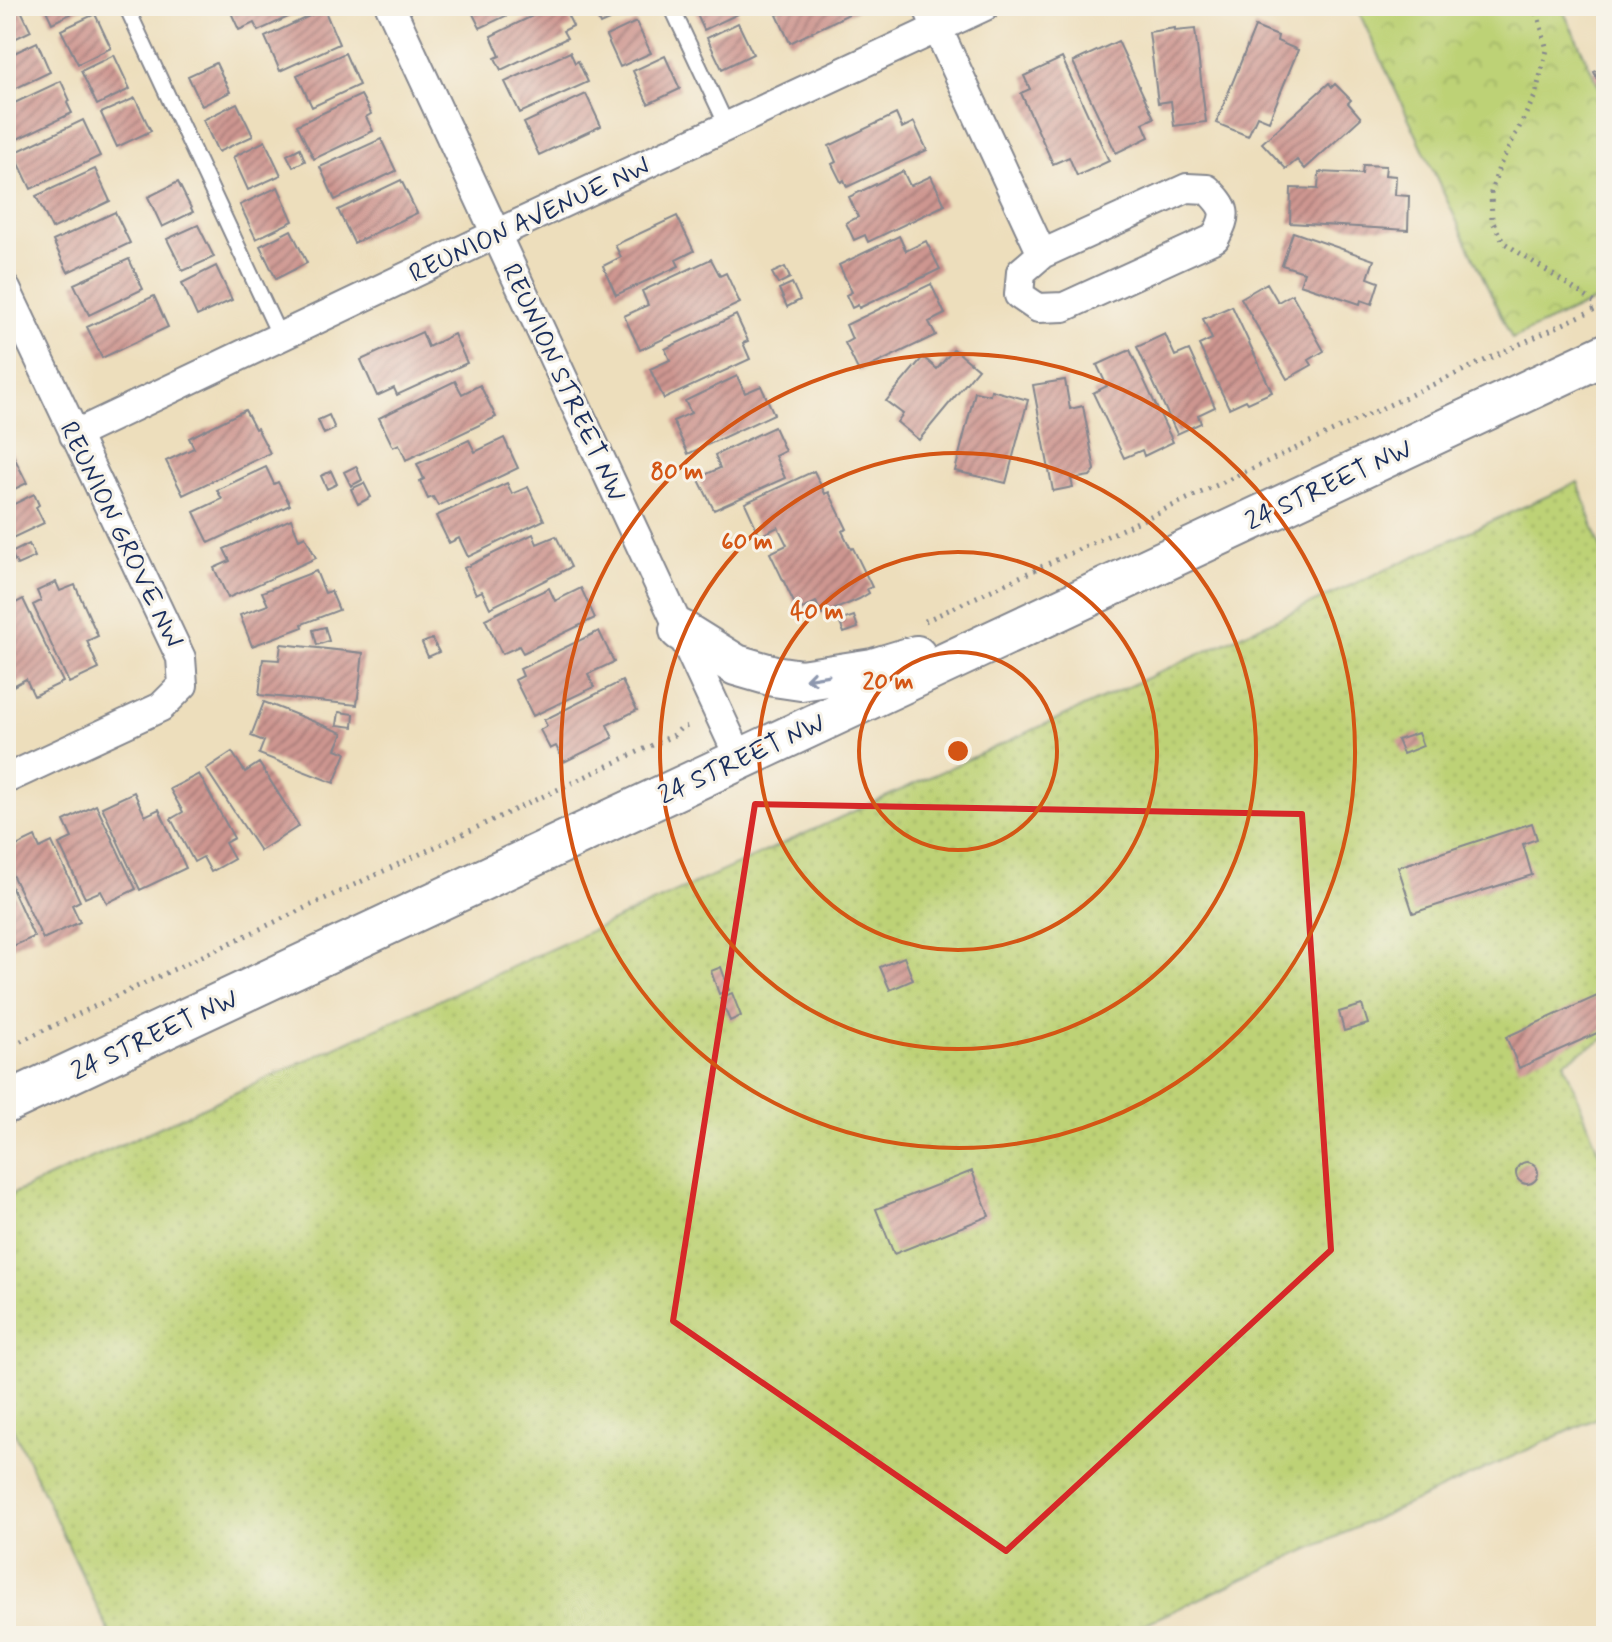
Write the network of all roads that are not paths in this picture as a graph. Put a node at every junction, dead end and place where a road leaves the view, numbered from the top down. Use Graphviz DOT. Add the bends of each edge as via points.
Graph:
graph roads {
  1 [pos="126,6"];
  2 [pos="390,6"];
  3 [pos="671,6"];
  4 [pos="985,6"];
  5 [pos="932,17"];
  6 [pos="727,126"];
  7 [pos="496,234"];
  8 [pos="1042,254"];
  9 [pos="6,289"];
  10 [pos="280,337"];
  11 [pos="1606,354"];
  12 [pos="74,435"];
  13 [pos="1028,625"];
  14 [pos="680,630"];
  15 [pos="740,759"];
  16 [pos="6,779"];
  17 [pos="6,1103"];
  1 -- 10 [label="lane"];
  2 -- 7 [label="street, REUNION STREET NW"];
  3 -- 6 [label="lane"];
  4 -- 5 [label="street, REUNION AVENUE NW"];
  5 -- 6 [label="street, REUNION AVENUE NW"];
  5 -- 8 [label="street"];
  6 -- 7 [label="street, REUNION AVENUE NW"];
  7 -- 10 [label="street, REUNION AVENUE NW"];
  7 -- 14 [label="street, REUNION STREET NW"];
  8 -- 8 [label="street" via="1021,272 1019,295 1038,308 1064,307 1215,238 1224,221 1222,204 1207,189 1187,188"];
  9 -- 12 [label="street, REUNION GROVE NW"];
  10 -- 12 [label="street, REUNION AVENUE NW"];
  11 -- 13 [label="street, 24 STREET NW"];
  12 -- 16 [label="street, REUNION GROVE NW" via="181,658 183,685 161,707"];
  13 -- 14 [label="street, one-way" via="873,669 801,680 736,665"];
  13 -- 15 [label="street, 24 STREET NW"];
  14 -- 15 [label="street, REUNION STREET NW"];
  15 -- 17 [label="street, 24 STREET NW"];
}
